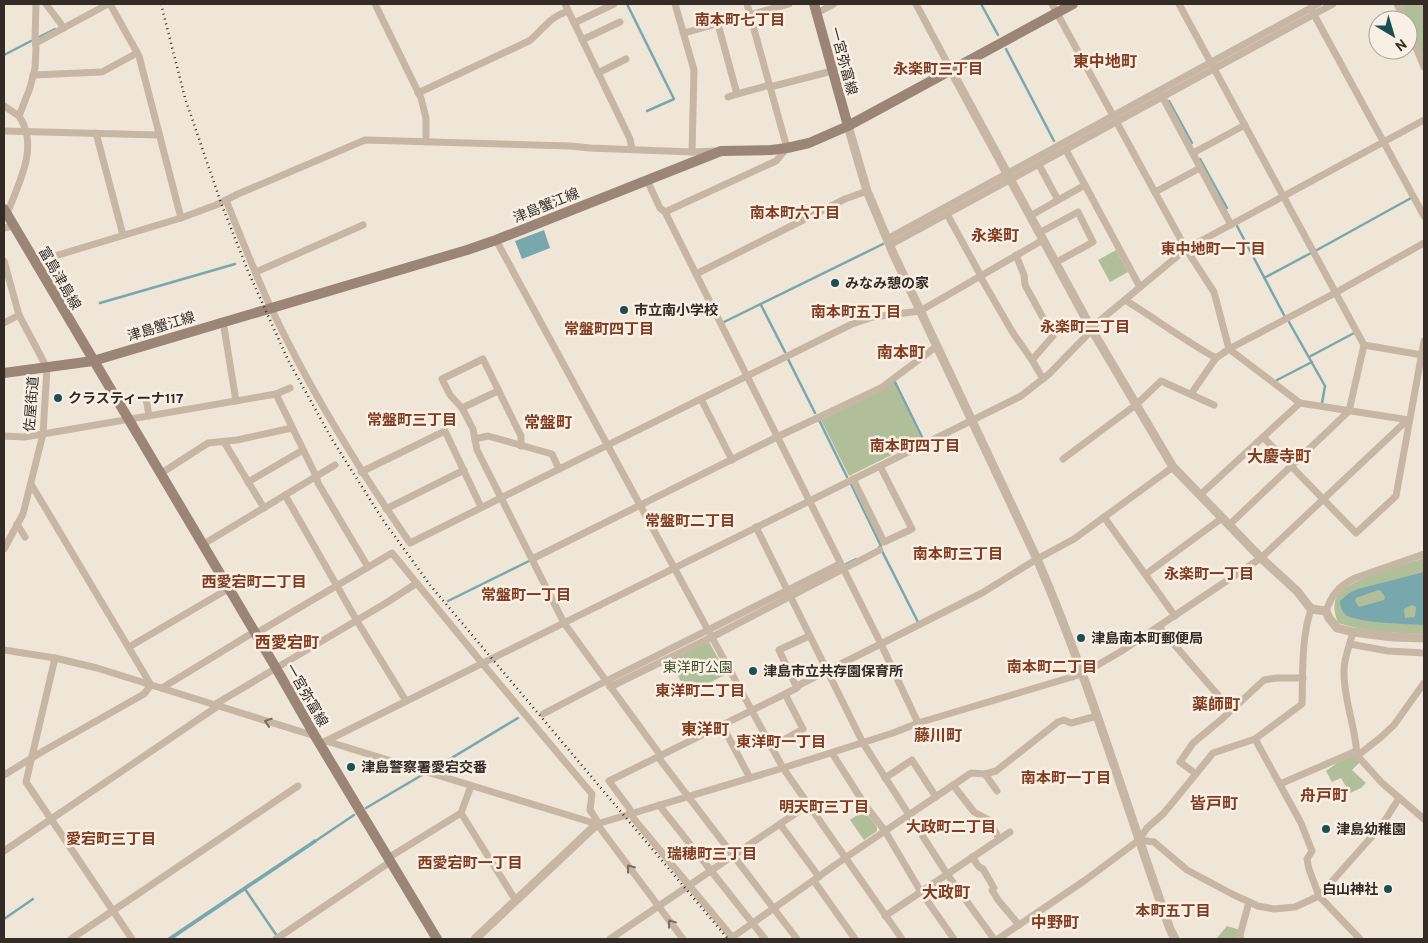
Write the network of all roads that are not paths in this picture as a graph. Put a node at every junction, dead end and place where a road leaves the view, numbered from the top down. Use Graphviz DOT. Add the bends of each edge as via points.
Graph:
graph roads {
  1 [pos="36,4"];
  2 [pos="46,4"];
  3 [pos="109,4"];
  4 [pos="376,4"];
  5 [pos="614,4"];
  6 [pos="675,4"];
  7 [pos="747,4"];
  8 [pos="789,4"];
  9 [pos="834,4"];
  10 [pos="916,4"];
  11 [pos="1073,4"];
  12 [pos="1179,4"];
  13 [pos="1333,4"];
  14 [pos="566,7"];
  15 [pos="1313,7"];
  16 [pos="1054,8"];
  17 [pos="815,9"];
  18 [pos="750,15"];
  19 [pos="620,22"];
  20 [pos="574,23"];
  21 [pos="718,24"];
  22 [pos="64,28"];
  23 [pos="684,33"];
  24 [pos="582,40"];
  25 [pos="36,43"];
  26 [pos="1418,52"];
  27 [pos="137,53"];
  28 [pos="626,59"];
  29 [pos="1212,65"];
  30 [pos="1424,66"];
  31 [pos="951,70"];
  32 [pos="832,71"];
  33 [pos="598,72"];
  34 [pos="34,75"];
  35 [pos="770,86"];
  36 [pos="418,93"];
  37 [pos="737,94"];
  38 [pos="1162,96"];
  39 [pos="728,97"];
  40 [pos="4,106"];
  41 [pos="19,116"];
  42 [pos="1114,119"];
  43 [pos="1424,120"];
  44 [pos="848,126"];
  45 [pos="1245,126"];
  46 [pos="4,131"];
  47 [pos="26,131"];
  48 [pos="96,133"];
  49 [pos="159,135"];
  50 [pos="426,142"];
  51 [pos="1384,142"];
  52 [pos="787,148"];
  53 [pos="632,149"];
  54 [pos="1066,150"];
  55 [pos="721,151"];
  56 [pos="692,152"];
  57 [pos="1193,153"];
  58 [pos="1039,164"];
  59 [pos="1200,168"];
  60 [pos="1009,177"];
  61 [pos="647,180"];
  62 [pos="1085,186"];
  63 [pos="867,191"];
  64 [pos="1155,192"];
  65 [pos="1284,196"];
  66 [pos="226,200"];
  67 [pos="1058,200"];
  68 [pos="5,212"];
  69 [pos="665,212"];
  70 [pos="947,214"];
  71 [pos="1030,216"];
  72 [pos="1424,216"];
  73 [pos="181,218"];
  74 [pos="363,225"];
  75 [pos="1231,225"];
  76 [pos="9,227"];
  77 [pos="123,235"];
  78 [pos="1041,236"];
  79 [pos="496,240"];
  80 [pos="888,242"];
  81 [pos="1424,243"];
  82 [pos="1186,249"];
  83 [pos="1016,256"];
  84 [pos="4,261"];
  85 [pos="35,262"];
  86 [pos="1056,263"];
  87 [pos="256,272"];
  88 [pos="696,274"];
  89 [pos="981,276"];
  90 [pos="1140,287"];
  91 [pos="1335,293"];
  92 [pos="1125,300"];
  93 [pos="271,308"];
  94 [pos="920,311"];
  95 [pos="19,315"];
  96 [pos="223,321"];
  97 [pos="4,323"];
  98 [pos="1092,329"];
  99 [pos="1424,341"];
  100 [pos="1364,344"];
  101 [pos="937,346"];
  102 [pos="1229,349"];
  103 [pos="1422,355"];
  104 [pos="1216,358"];
  105 [pos="93,360"];
  106 [pos="1032,360"];
  107 [pos="46,368"];
  108 [pos="4,373"];
  109 [pos="747,376"];
  110 [pos="1043,379"];
  111 [pos="290,388"];
  112 [pos="498,391"];
  113 [pos="276,394"];
  114 [pos="1191,394"];
  115 [pos="146,398"];
  116 [pos="701,399"];
  117 [pos="236,401"];
  118 [pos="1300,403"];
  119 [pos="1136,404"];
  120 [pos="1214,405"];
  121 [pos="462,408"];
  122 [pos="1349,411"];
  123 [pos="149,416"];
  124 [pos="128,419"];
  125 [pos="972,420"];
  126 [pos="1409,420"];
  127 [pos="292,428"];
  128 [pos="42,434"];
  129 [pos="4,436"];
  130 [pos="777,437"];
  131 [pos="1263,437"];
  132 [pos="475,439"];
  133 [pos="224,442"];
  134 [pos="608,445"];
  135 [pos="521,446"];
  136 [pos="303,450"];
  137 [pos="1063,459"];
  138 [pos="732,460"];
  139 [pos="335,465"];
  140 [pos="880,466"];
  141 [pos="1173,466"];
  142 [pos="1291,466"];
  143 [pos="559,469"];
  144 [pos="464,470"];
  145 [pos="362,472"];
  146 [pos="160,474"];
  147 [pos="316,476"];
  148 [pos="853,479"];
  149 [pos="248,482"];
  150 [pos="31,484"];
  151 [pos="285,495"];
  152 [pos="1200,495"];
  153 [pos="501,498"];
  154 [pos="1323,499"];
  155 [pos="808,501"];
  156 [pos="641,506"];
  157 [pos="482,507"];
  158 [pos="264,508"];
  159 [pos="386,509"];
  160 [pos="1104,517"];
  161 [pos="1222,518"];
  162 [pos="17,524"];
  163 [pos="1229,525"];
  164 [pos="756,527"];
  165 [pos="25,537"];
  166 [pos="202,545"];
  167 [pos="4,550"];
  168 [pos="880,550"];
  169 [pos="1424,554"];
  170 [pos="1260,558"];
  171 [pos="532,559"];
  172 [pos="1038,559"];
  173 [pos="841,566"];
  174 [pos="368,567"];
  175 [pos="674,568"];
  176 [pos="1146,574"];
  177 [pos="417,584"];
  178 [pos="337,585"];
  179 [pos="228,589"];
  180 [pos="789,593"];
  181 [pos="1311,609"];
  182 [pos="1326,611"];
  183 [pos="1175,616"];
  184 [pos="357,621"];
  185 [pos="564,623"];
  186 [pos="1158,627"];
  187 [pos="708,629"];
  188 [pos="1353,632"];
  189 [pos="255,634"];
  190 [pos="809,636"];
  191 [pos="712,637"];
  192 [pos="1424,638"];
  193 [pos="881,644"];
  194 [pos="1350,644"];
  195 [pos="129,647"];
  196 [pos="4,650"];
  197 [pos="1424,653"];
  198 [pos="55,658"];
  199 [pos="482,663"];
  200 [pos="276,668"];
  201 [pos="827,671"];
  202 [pos="1082,674"];
  203 [pos="1303,678"];
  204 [pos="1424,683"];
  205 [pos="608,684"];
  206 [pos="151,685"];
  207 [pos="796,686"];
  208 [pos="162,688"];
  209 [pos="785,694"];
  210 [pos="406,701"];
  211 [pos="216,706"];
  212 [pos="1231,710"];
  213 [pos="751,711"];
  214 [pos="543,714"];
  215 [pos="1096,716"];
  216 [pos="918,723"];
  217 [pos="722,725"];
  218 [pos="1255,739"];
  219 [pos="320,740"];
  220 [pos="863,743"];
  221 [pos="771,747"];
  222 [pos="832,753"];
  223 [pos="660,756"];
  224 [pos="1357,756"];
  225 [pos="33,758"];
  226 [pos="783,768"];
  227 [pos="985,774"];
  228 [pos="1196,774"];
  229 [pos="4,775"];
  230 [pos="750,778"];
  231 [pos="885,778"];
  232 [pos="1280,784"];
  233 [pos="953,785"];
  234 [pos="298,786"];
  235 [pos="471,786"];
  236 [pos="997,791"];
  237 [pos="688,796"];
  238 [pos="936,797"];
  239 [pos="1399,798"];
  240 [pos="808,804"];
  241 [pos="659,805"];
  242 [pos="461,813"];
  243 [pos="631,814"];
  244 [pos="910,815"];
  245 [pos="52,818"];
  246 [pos="1424,819"];
  247 [pos="597,824"];
  248 [pos="780,824"];
  249 [pos="885,831"];
  250 [pos="1010,832"];
  251 [pos="1000,839"];
  252 [pos="1138,840"];
  253 [pos="4,851"];
  254 [pos="733,856"];
  255 [pos="972,857"];
  256 [pos="845,858"];
  257 [pos="389,860"];
  258 [pos="711,871"];
  259 [pos="948,874"];
  260 [pos="817,879"];
  261 [pos="690,886"];
  262 [pos="921,892"];
  263 [pos="1319,896"];
  264 [pos="516,901"];
  265 [pos="1249,902"];
  266 [pos="659,907"];
  267 [pos="774,909"];
  268 [pos="113,910"];
  269 [pos="885,916"];
  270 [pos="753,923"];
  271 [pos="1019,925"];
  272 [pos="731,938"];
  273 [pos="900,938"];
  274 [pos="71,939"];
  275 [pos="132,939"];
  276 [pos="276,939"];
  277 [pos="437,939"];
  278 [pos="475,939"];
  279 [pos="610,939"];
  280 [pos="683,939"];
  281 [pos="765,939"];
  282 [pos="797,939"];
  283 [pos="855,939"];
  284 [pos="954,939"];
  285 [pos="994,939"];
  286 [pos="998,939"];
  287 [pos="1175,939"];
  288 [pos="1241,939"];
  289 [pos="1360,939"];
  1 -- 25 [label="street"];
  2 -- 22 [label="street"];
  3 -- 22 [label="street"];
  3 -- 27 [label="street"];
  4 -- 36 [label="street"];
  5 -- 20 [label="street"];
  6 -- 23 [label="street"];
  7 -- 18 [label="street"];
  8 -- 18 [label="street"];
  9 -- 17 [label="street"];
  10 -- 31 [label="street"];
  11 -- 16 [label="main road, 津島蟹江線"];
  12 -- 29 [label="street"];
  13 -- 15 [label="street"];
  14 -- 20 [label="street"];
  14 -- 36 [label="street" via="528,41"];
  15 -- 29 [label="street"];
  15 -- 51 [label="street"];
  16 -- 31 [label="main road, 津島蟹江線"];
  16 -- 42 [label="street"];
  17 -- 32 [label="main road, 一宮弥富線"];
  18 -- 21 [label="street"];
  18 -- 35 [label="street"];
  19 -- 24 [label="street"];
  20 -- 24 [label="street"];
  21 -- 23 [label="street"];
  21 -- 37 [label="street"];
  22 -- 25 [label="street"];
  23 -- 56 [label="street" via="694,70"];
  24 -- 33 [label="street"];
  25 -- 34 [label="street"];
  26 -- 30 [label="street"];
  27 -- 34 [label="street" via="102,72"];
  27 -- 49 [label="street"];
  28 -- 33 [label="street"];
  29 -- 38 [label="street"];
  29 -- 42 [label="street"];
  29 -- 45 [label="street"];
  31 -- 44 [label="main road, 津島蟹江線"];
  31 -- 60 [label="street"];
  32 -- 35 [label="street"];
  32 -- 44 [label="main road, 一宮弥富線"];
  33 -- 53 [label="street"];
  34 -- 41 [label="street"];
  35 -- 37 [label="street"];
  35 -- 52 [label="street"];
  36 -- 50 [label="street" via="426,118"];
  37 -- 39 [label="street"];
  38 -- 42 [label="street"];
  38 -- 57 [label="street"];
  40 -- 41 [label="street"];
  41 -- 47 [label="street"];
  42 -- 54 [label="street"];
  42 -- 60 [label="street"];
  42 -- 64 [label="street"];
  43 -- 51 [label="street"];
  44 -- 52 [label="main road, 津島蟹江線" via="809,143"];
  44 -- 63 [label="street"];
  45 -- 57 [label="street"];
  45 -- 65 [label="street"];
  46 -- 47 [label="street"];
  47 -- 48 [label="street"];
  47 -- 68 [label="street" via="27,160"];
  48 -- 49 [label="street"];
  48 -- 77 [label="street"];
  49 -- 73 [label="street"];
  50 -- 53 [label="street"];
  50 -- 66 [label="street" via="365,140"];
  51 -- 65 [label="street"];
  51 -- 72 [label="street"];
  52 -- 55 [label="main road, 津島蟹江線"];
  52 -- 69 [label="street" via="776,161"];
  53 -- 56 [label="street"];
  54 -- 58 [label="street"];
  54 -- 62 [label="street"];
  55 -- 56 [label="street"];
  55 -- 61 [label="main road, 津島蟹江線"];
  57 -- 59 [label="street"];
  58 -- 60 [label="street"];
  58 -- 67 [label="street"];
  59 -- 64 [label="street"];
  59 -- 75 [label="street"];
  60 -- 70 [label="street"];
  60 -- 71 [label="street"];
  60 -- 80 [label="street"];
  61 -- 69 [label="street"];
  61 -- 79 [label="main road, 津島蟹江線"];
  62 -- 67 [label="street"];
  62 -- 90 [label="street"];
  63 -- 80 [label="street"];
  63 -- 88 [label="street"];
  64 -- 82 [label="street"];
  65 -- 75 [label="street"];
  65 -- 91 [label="street"];
  66 -- 73 [label="street"];
  66 -- 87 [label="street"];
  67 -- 71 [label="street"];
  68 -- 76 [label="main road, 富島津島線"];
  69 -- 88 [label="street"];
  70 -- 80 [label="street"];
  70 -- 89 [label="street"];
  71 -- 78 [label="street"];
  73 -- 77 [label="street"];
  74 -- 87 [label="street"];
  75 -- 82 [label="street"];
  76 -- 85 [label="main road, 富島津島線"];
  77 -- 85 [label="street"];
  78 -- 83 [label="street"];
  78 -- 86 [label="street"];
  78 -- 86 [label="street" via="1078,212 1093,242"];
  79 -- 93 [label="main road, 津島蟹江線"];
  79 -- 134 [label="street"];
  80 -- 94 [label="street"];
  81 -- 91 [label="street"];
  82 -- 90 [label="street"];
  82 -- 102 [label="street" via="1214,292"];
  83 -- 89 [label="street"];
  83 -- 106 [label="street" via="1025,286 1054,336"];
  84 -- 95 [label="street, 佐屋街道"];
  85 -- 105 [label="main road, 富島津島線"];
  86 -- 98 [label="street"];
  87 -- 93 [label="street"];
  88 -- 109 [label="street"];
  89 -- 94 [label="street"];
  89 -- 106 [label="street"];
  90 -- 92 [label="street"];
  91 -- 100 [label="street"];
  91 -- 102 [label="street"];
  92 -- 98 [label="street"];
  92 -- 104 [label="street"];
  93 -- 96 [label="main road, 津島蟹江線"];
  93 -- 145 [label="street" via="334,427"];
  94 -- 101 [label="street"];
  94 -- 109 [label="street" via="873,317 852,324"];
  95 -- 97 [label="street"];
  95 -- 107 [label="street, 佐屋街道"];
  96 -- 105 [label="main road, 津島蟹江線"];
  96 -- 117 [label="street"];
  98 -- 110 [label="street"];
  98 -- 119 [label="street"];
  99 -- 103 [label="street"];
  100 -- 103 [label="street"];
  100 -- 122 [label="street"];
  101 -- 125 [label="street"];
  101 -- 130 [label="street" via="881,388"];
  102 -- 104 [label="street"];
  102 -- 118 [label="street"];
  103 -- 126 [label="street"];
  104 -- 114 [label="street"];
  105 -- 107 [label="main road, 津島蟹江線"];
  105 -- 124 [label="main road, 一宮弥富線"];
  106 -- 110 [label="street"];
  107 -- 108 [label="main road, 津島蟹江線"];
  107 -- 128 [label="street, 佐屋街道"];
  109 -- 116 [label="street"];
  109 -- 130 [label="street"];
  110 -- 125 [label="street" via="1021,396"];
  111 -- 113 [label="street"];
  112 -- 121 [label="street"];
  112 -- 121 [label="street" via="483,359 442,379"];
  112 -- 135 [label="street" via="521,436"];
  113 -- 117 [label="street"];
  113 -- 127 [label="street"];
  114 -- 119 [label="street" via="1161,381"];
  114 -- 120 [label="street"];
  115 -- 123 [label="street"];
  116 -- 134 [label="street"];
  116 -- 138 [label="street"];
  117 -- 123 [label="street"];
  118 -- 122 [label="street"];
  118 -- 131 [label="street"];
  119 -- 137 [label="street"];
  119 -- 141 [label="street"];
  121 -- 132 [label="street"];
  122 -- 126 [label="street"];
  122 -- 142 [label="street"];
  123 -- 124 [label="street"];
  124 -- 128 [label="street"];
  124 -- 146 [label="main road, 一宮弥富線"];
  125 -- 140 [label="street"];
  125 -- 172 [label="street"];
  126 -- 154 [label="street"];
  126 -- 154 [label="street" via="1396,496 1356,533"];
  127 -- 133 [label="street"];
  127 -- 136 [label="street"];
  128 -- 129 [label="street"];
  128 -- 150 [label="street, 佐屋街道"];
  130 -- 138 [label="street"];
  130 -- 155 [label="street"];
  131 -- 142 [label="street"];
  131 -- 152 [label="street"];
  132 -- 135 [label="street" via="488,436"];
  132 -- 153 [label="street" via="477,450"];
  133 -- 146 [label="street" via="208,443"];
  133 -- 149 [label="street"];
  134 -- 143 [label="street"];
  134 -- 156 [label="street"];
  135 -- 143 [label="street" via="552,454"];
  136 -- 147 [label="street"];
  136 -- 149 [label="street"];
  138 -- 156 [label="street"];
  139 -- 147 [label="street"];
  140 -- 148 [label="street"];
  140 -- 148 [label="street" via="912,529 884,542"];
  141 -- 152 [label="street"];
  141 -- 160 [label="street"];
  142 -- 154 [label="street"];
  142 -- 163 [label="street"];
  143 -- 153 [label="street"];
  144 -- 145 [label="street" via="445,431"];
  144 -- 157 [label="street"];
  144 -- 159 [label="street"];
  145 -- 159 [label="street"];
  146 -- 166 [label="main road, 一宮弥富線"];
  147 -- 151 [label="street"];
  147 -- 174 [label="street"];
  148 -- 155 [label="street"];
  149 -- 158 [label="street"];
  150 -- 162 [label="street, 佐屋街道"];
  150 -- 195 [label="street"];
  151 -- 158 [label="street"];
  151 -- 178 [label="street"];
  152 -- 161 [label="street"];
  153 -- 157 [label="street"];
  153 -- 171 [label="street"];
  154 -- 170 [label="street"];
  155 -- 164 [label="street"];
  155 -- 173 [label="street"];
  156 -- 171 [label="street"];
  156 -- 175 [label="street"];
  157 -- 159 [label="street" via="410,543"];
  158 -- 166 [label="street"];
  160 -- 172 [label="street"];
  160 -- 176 [label="street"];
  161 -- 163 [label="street"];
  161 -- 176 [label="street"];
  162 -- 165 [label="street"];
  162 -- 167 [label="street, 佐屋街道"];
  163 -- 170 [label="street"];
  164 -- 175 [label="street"];
  164 -- 180 [label="street"];
  166 -- 179 [label="main road, 一宮弥富線"];
  168 -- 173 [label="street"];
  169 -- 182 [label="street" via="1348,582 1330,599"];
  170 -- 181 [label="street" via="1297,591"];
  170 -- 183 [label="street"];
  171 -- 185 [label="street"];
  172 -- 193 [label="street" via="982,593"];
  172 -- 202 [label="street"];
  173 -- 180 [label="street"];
  173 -- 193 [label="street"];
  174 -- 177 [label="street" via="392,553"];
  174 -- 178 [label="street"];
  175 -- 185 [label="street"];
  175 -- 187 [label="street"];
  176 -- 183 [label="street"];
  177 -- 184 [label="street"];
  177 -- 199 [label="street"];
  178 -- 184 [label="street"];
  178 -- 189 [label="street"];
  179 -- 189 [label="main road, 一宮弥富線"];
  179 -- 195 [label="street"];
  180 -- 187 [label="street"];
  180 -- 190 [label="street"];
  180 -- 191 [label="street"];
  181 -- 182 [label="street"];
  181 -- 203 [label="street" via="1306,625"];
  182 -- 188 [label="street" via="1338,628"];
  183 -- 186 [label="street"];
  184 -- 200 [label="street"];
  184 -- 210 [label="street"];
  185 -- 199 [label="street"];
  185 -- 205 [label="street"];
  186 -- 202 [label="street"];
  186 -- 212 [label="street"];
  187 -- 191 [label="street"];
  187 -- 205 [label="street"];
  188 -- 192 [label="street"];
  188 -- 194 [label="street"];
  189 -- 200 [label="main road, 一宮弥富線"];
  189 -- 208 [label="street"];
  190 -- 201 [label="street"];
  190 -- 207 [label="street" via="779,650"];
  191 -- 205 [label="street"];
  191 -- 213 [label="street"];
  193 -- 201 [label="street"];
  193 -- 216 [label="street"];
  194 -- 197 [label="street"];
  194 -- 224 [label="street" via="1343,671"];
  195 -- 206 [label="street"];
  196 -- 198 [label="street"];
  198 -- 206 [label="street"];
  198 -- 225 [label="street"];
  199 -- 210 [label="street"];
  199 -- 247 [label="street" via="592,794 590,810"];
  200 -- 211 [label="street"];
  200 -- 219 [label="main road, 一宮弥富線"];
  201 -- 207 [label="street"];
  201 -- 220 [label="street"];
  202 -- 215 [label="street"];
  202 -- 216 [label="street"];
  203 -- 212 [label="street" via="1264,680"];
  203 -- 218 [label="street" via="1302,704"];
  204 -- 224 [label="street" via="1394,725"];
  205 -- 214 [label="street"];
  205 -- 223 [label="street"];
  206 -- 208 [label="street"];
  206 -- 225 [label="street" via="144,694"];
  207 -- 209 [label="street" via="798,688"];
  208 -- 211 [label="street"];
  209 -- 213 [label="street"];
  209 -- 221 [label="street" via="803,729"];
  210 -- 219 [label="street"];
  219 -- 211 [label="street, one-way"];
  211 -- 245 [label="street"];
  212 -- 228 [label="street" via="1193,743 1180,762"];
  213 -- 217 [label="street"];
  213 -- 221 [label="street"];
  215 -- 227 [label="street" via="1070,723 1058,722 996,771"];
  215 -- 252 [label="street"];
  216 -- 220 [label="street"];
  217 -- 223 [label="street"];
  217 -- 230 [label="street"];
  218 -- 228 [label="street" via="1213,753"];
  218 -- 232 [label="street"];
  219 -- 235 [label="street"];
  219 -- 257 [label="main road, 一宮弥富線"];
  220 -- 222 [label="street"];
  220 -- 231 [label="street"];
  221 -- 226 [label="street"];
  222 -- 226 [label="street"];
  222 -- 249 [label="street"];
  223 -- 237 [label="street"];
  223 -- 243 [label="street" via="609,781"];
  224 -- 232 [label="street" via="1354,752"];
  224 -- 239 [label="street"];
  225 -- 229 [label="street"];
  225 -- 245 [label="street" via="26,782"];
  226 -- 230 [label="street"];
  226 -- 240 [label="street"];
  227 -- 233 [label="street" via="971,773"];
  227 -- 236 [label="street"];
  228 -- 252 [label="street"];
  230 -- 237 [label="street"];
  231 -- 238 [label="street" via="912,760"];
  231 -- 244 [label="street"];
  232 -- 263 [label="street" via="1302,822 1312,851 1307,859 1309,869"];
  233 -- 238 [label="street"];
  233 -- 251 [label="street" via="974,812 989,820"];
  234 -- 268 [label="street"];
  235 -- 242 [label="street"];
  235 -- 247 [label="street"];
  237 -- 241 [label="street"];
  237 -- 254 [label="street"];
  238 -- 244 [label="street"];
  239 -- 246 [label="street"];
  239 -- 263 [label="street" via="1382,825"];
  240 -- 248 [label="street"];
  240 -- 256 [label="street"];
  241 -- 243 [label="street"];
  241 -- 258 [label="street"];
  242 -- 257 [label="street"];
  242 -- 264 [label="street"];
  243 -- 247 [label="street"];
  243 -- 261 [label="street"];
  244 -- 249 [label="street"];
  244 -- 259 [label="street"];
  245 -- 253 [label="street"];
  245 -- 268 [label="street"];
  247 -- 264 [label="street"];
  266 -- 247 [label="street, one-way"];
  248 -- 254 [label="street"];
  248 -- 260 [label="street"];
  249 -- 256 [label="street"];
  249 -- 262 [label="street"];
  250 -- 251 [label="street"];
  251 -- 255 [label="street"];
  252 -- 265 [label="street" via="1154,842 1188,870"];
  252 -- 271 [label="street"];
  252 -- 287 [label="street"];
  254 -- 258 [label="street"];
  254 -- 267 [label="street"];
  255 -- 259 [label="street"];
  255 -- 271 [label="street" via="994,888 992,890 998,900"];
  256 -- 260 [label="street"];
  256 -- 269 [label="street"];
  257 -- 276 [label="street"];
  257 -- 277 [label="main road, 一宮弥富線"];
  258 -- 261 [label="street"];
  258 -- 270 [label="street"];
  259 -- 262 [label="street"];
  259 -- 285 [label="street"];
  260 -- 267 [label="street"];
  260 -- 283 [label="street"];
  261 -- 266 [label="street"];
  261 -- 272 [label="street"];
  262 -- 269 [label="street"];
  262 -- 284 [label="street"];
  263 -- 265 [label="street" via="1295,907 1274,909"];
  263 -- 289 [label="street"];
  264 -- 278 [label="street"];
  265 -- 288 [label="street"];
  266 -- 279 [label="street"];
  280 -- 266 [label="street, one-way"];
  267 -- 270 [label="street"];
  267 -- 282 [label="street"];
  268 -- 274 [label="street"];
  268 -- 275 [label="street"];
  269 -- 273 [label="street"];
  270 -- 272 [label="street"];
  270 -- 281 [label="street"];
  271 -- 286 [label="street"];
}
